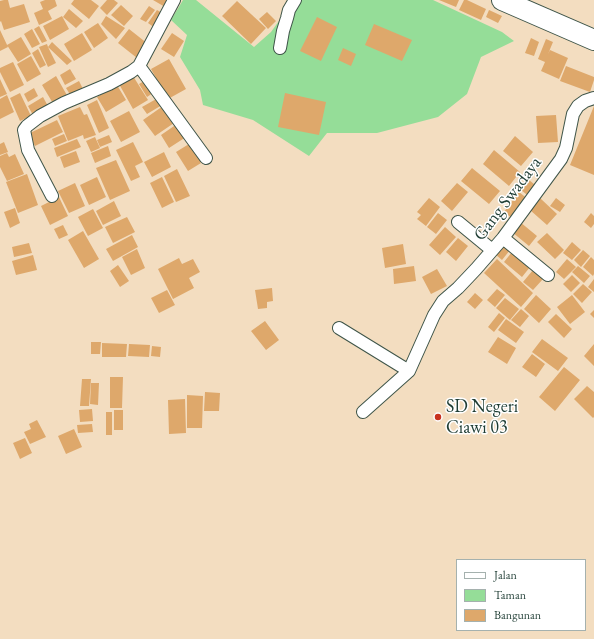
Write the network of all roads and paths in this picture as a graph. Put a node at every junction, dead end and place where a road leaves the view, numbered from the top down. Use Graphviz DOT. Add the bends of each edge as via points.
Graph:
graph roads {
  1 [pos="174,0"];
  2 [pos="295,0"];
  3 [pos="502,0"];
  4 [pos="594,40"];
  5 [pos="280,48"];
  6 [pos="139,66"];
  7 [pos="594,98"];
  8 [pos="206,158"];
  9 [pos="52,196"];
  10 [pos="458,222"];
  11 [pos="503,238"];
  12 [pos="492,250"];
  13 [pos="548,275"];
  14 [pos="339,328"];
  15 [pos="408,371"];
  16 [pos="363,412"];
  1 -- 6 [label="street"];
  2 -- 5 [label="street" via="289,10"];
  3 -- 4 [label="highway"];
  6 -- 8 [label="street"];
  6 -- 9 [label="street" via="109,84 40,116 24,130 28,150"];
  7 -- 11 [label="street, Gang Swadaya" via="578,106 573,114 561,159"];
  10 -- 12 [label="street"];
  11 -- 12 [label="street, Gang Swadaya"];
  11 -- 13 [label="street"];
  12 -- 15 [label="street, Gang Swadaya" via="443,301"];
  14 -- 15 [label="street"];
  15 -- 16 [label="street"];
}
